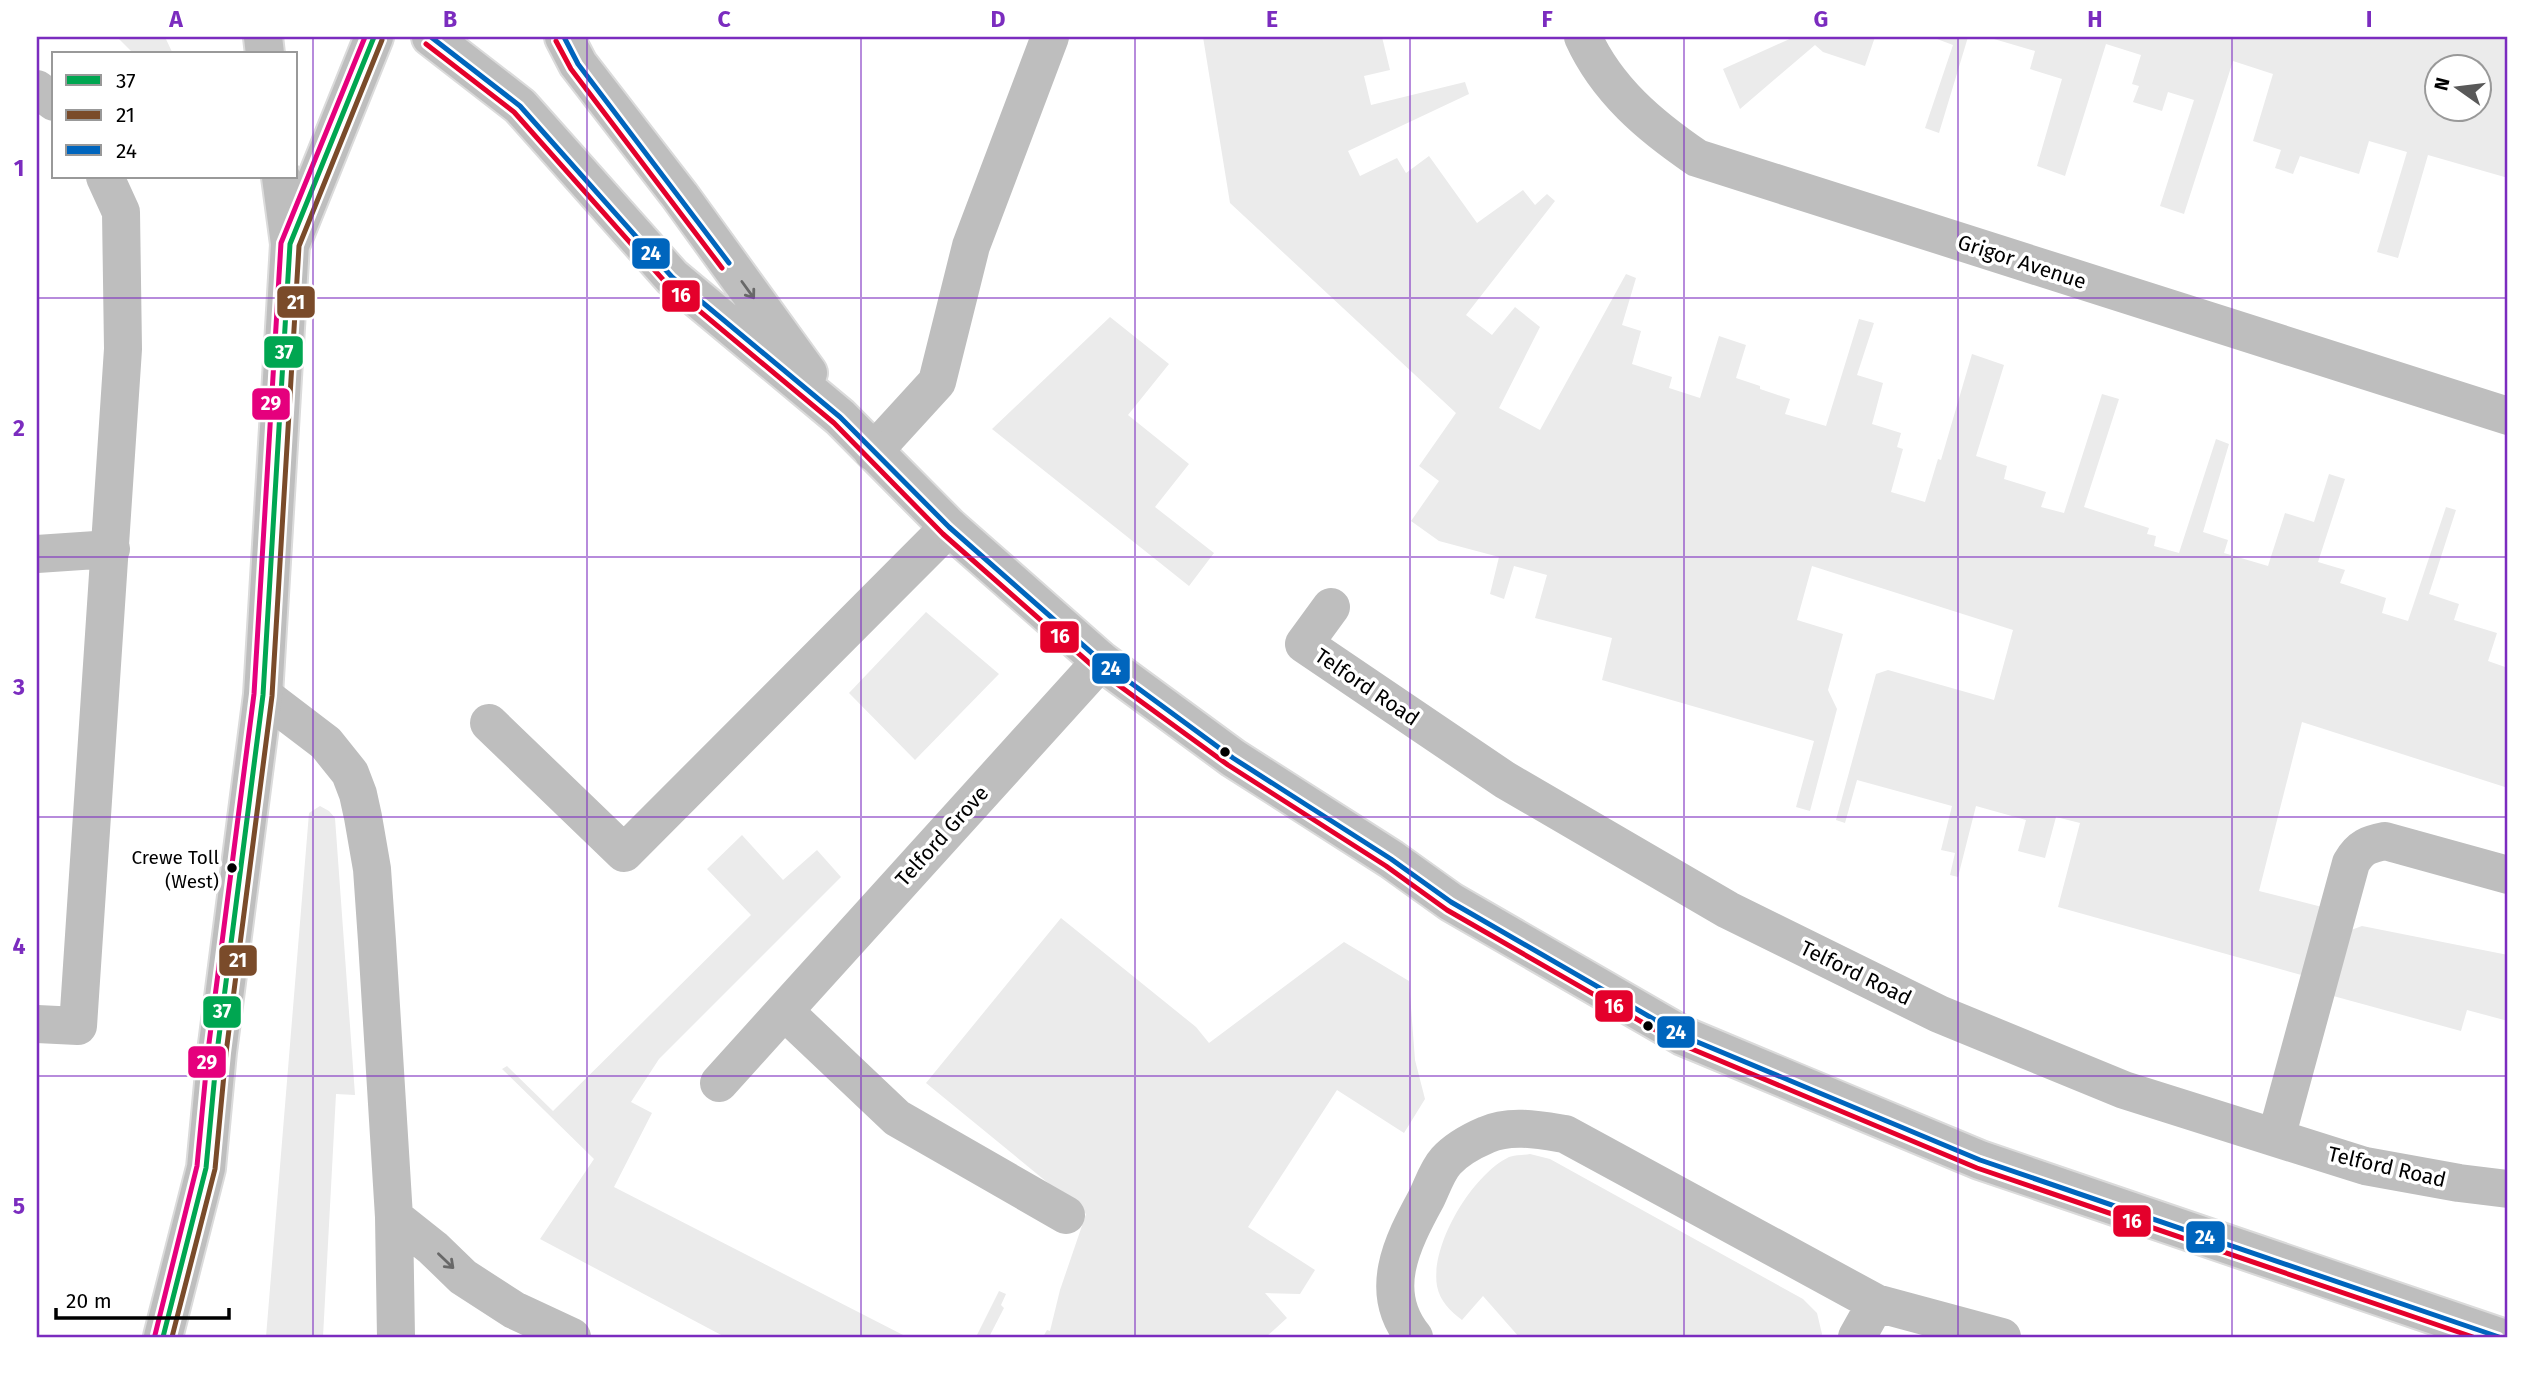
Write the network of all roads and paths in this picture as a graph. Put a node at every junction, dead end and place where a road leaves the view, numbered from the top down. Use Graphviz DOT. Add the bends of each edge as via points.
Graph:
graph roads {
  1 [pos="374,37"];
  2 [pos="431,37"];
  3 [pos="564,37"];
  4 [pos="1049,37"];
  5 [pos="1583,37"];
  6 [pos="37,89"];
  7 [pos="52,100"];
  8 [pos="105,178"];
  9 [pos="281,178"];
  10 [pos="290,244"];
  11 [pos="2508,416"];
  12 [pos="840,417"];
  13 [pos="873,452"];
  14 [pos="949,527"];
  15 [pos="111,549"];
  16 [pos="37,554"];
  17 [pos="1331,607"];
  18 [pos="1101,661"];
  19 [pos="263,695"];
  20 [pos="489,723"];
  21 [pos="2508,875"];
  22 [pos="784,1011"];
  23 [pos="37,1024"];
  24 [pos="719,1083"];
  25 [pos="2276,1138"];
  26 [pos="2508,1189"];
  27 [pos="1066,1215"];
  28 [pos="394,1217"];
  29 [pos="1876,1303"];
  30 [pos="2481,1334"];
  31 [pos="163,1337"];
  32 [pos="396,1337"];
  33 [pos="572,1337"];
  34 [pos="1414,1337"];
  35 [pos="1857,1337"];
  36 [pos="2002,1337"];
  1 -- 10 [label="main road"];
  2 -- 12 [label="main road" via="520,106 672,277"];
  3 -- 12 [label="main road, one-way" via="578,64"];
  4 -- 13 [label="main road" via="971,246 937,382"];
  5 -- 11 [label="main road, Grigor Avenue" via="1602,71 1634,110 1697,158"];
  6 -- 7 [label="main road"];
  8 -- 15 [label="main road" via="121,212 123,349"];
  9 -- 10 [label="main road"];
  10 -- 19 [label="main road"];
  12 -- 13 [label="main road"];
  13 -- 14 [label="main road"];
  14 -- 18 [label="main road"];
  14 -- 20 [label="main road" via="624,853"];
  15 -- 16 [label="main road"];
  15 -- 23 [label="main road" via="78,1026"];
  17 -- 25 [label="main road, Telford Road" via="1304,644 1505,780 1727,910 1939,1013 2124,1090"];
  18 -- 22 [label="main road, Telford Grove"];
  18 -- 30 [label="main road" via="1233,758 1451,902 1683,1036 1980,1160"];
  19 -- 28 [label="main road" via="326,743 350,773 358,794 372,869"];
  19 -- 31 [label="main road" via="205,1168"];
  21 -- 25 [label="main road" via="2385,841 2367,844 2356,853"];
  22 -- 24 [label="main road, Telford Grove"];
  22 -- 27 [label="main road" via="897,1118"];
  25 -- 26 [label="main road, Telford Road" via="2365,1166"];
  28 -- 32 [label="main road"];
  28 -- 33 [label="main road, one-way" via="463,1277 514,1310"];
  29 -- 34 [label="main road" via="1565,1134 1511,1129 1488,1133 1445,1162 1404,1241 1395,1272 1398,1305"];
  29 -- 35 [label="main road"];
  29 -- 36 [label="main road"];
}
